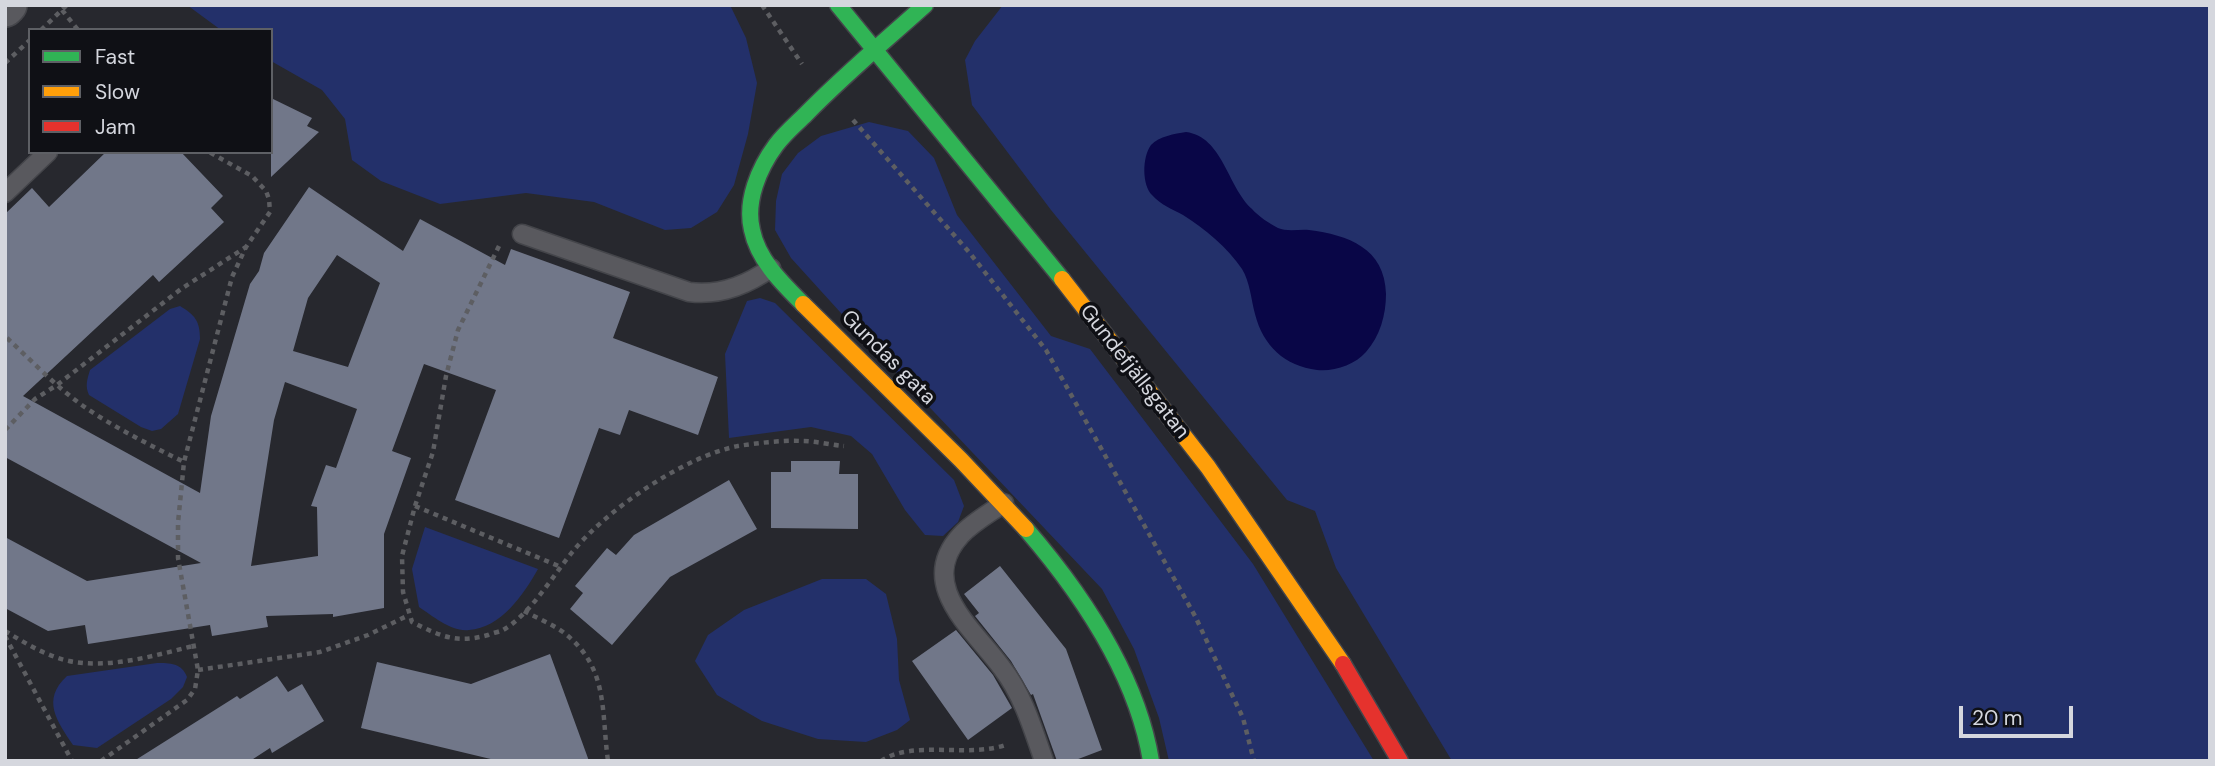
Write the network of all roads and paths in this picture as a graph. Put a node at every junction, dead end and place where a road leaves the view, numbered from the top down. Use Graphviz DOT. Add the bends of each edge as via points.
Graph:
graph roads {
  1 [pos="762,5"];
  2 [pos="838,5"];
  3 [pos="925,5"];
  4 [pos="65,8"];
  5 [pos="43,28"];
  6 [pos="77,28"];
  7 [pos="28,42"];
  8 [pos="875,50"];
  9 [pos="5,63"];
  10 [pos="826,92"];
  11 [pos="46,154"];
  12 [pos="213,154"];
  13 [pos="5,193"];
  14 [pos="522,234"];
  15 [pos="246,247"];
  16 [pos="771,268"];
  17 [pos="7,338"];
  18 [pos="58,385"];
  19 [pos="5,430"];
  20 [pos="845,446"];
  21 [pos="184,462"];
  22 [pos="1004,503"];
  23 [pos="415,506"];
  24 [pos="561,567"];
  25 [pos="524,611"];
  26 [pos="410,615"];
  27 [pos="5,634"];
  28 [pos="192,646"];
  29 [pos="198,670"];
  30 [pos="1035,733"];
  31 [pos="72,761"];
  32 [pos="101,761"];
  33 [pos="608,761"];
  34 [pos="881,761"];
  35 [pos="1044,761"];
  36 [pos="1151,761"];
  37 [pos="1254,761"];
  38 [pos="1400,761"];
  1 -- 10 [label="path" via="792,52"];
  2 -- 8 [label="street, Gundefjällsgatan"];
  3 -- 8 [label="street, Gundas gata"];
  4 -- 5 [label="path"];
  4 -- 6 [label="path"];
  7 -- 9 [label="path"];
  8 -- 10 [label="street, Gundas gata"];
  8 -- 38 [label="street, Gundefjällsgatan" via="1041,251 1208,467 1341,661"];
  10 -- 16 [label="street, Gundas gata" via="775,146 757,182 750,220 754,239"];
  10 -- 37 [label="path" via="969,252 1045,349 1195,616 1243,718"];
  11 -- 13 [label="lane"];
  12 -- 15 [label="path" via="252,176 269,199 270,212"];
  14 -- 16 [label="lane" via="689,292 709,294 728,289"];
  14 -- 23 [label="path" via="496,248 458,330 433,453"];
  15 -- 18 [label="path" via="181,289"];
  15 -- 21 [label="path" via="232,277"];
  16 -- 22 [label="street, Gundas gata"];
  17 -- 18 [label="path"];
  18 -- 19 [label="path" via="35,399"];
  18 -- 21 [label="path" via="126,433"];
  20 -- 24 [label="path" via="802,441 711,453 624,504 592,530"];
  21 -- 28 [label="path" via="177,558"];
  22 -- 30 [label="lane" via="962,533 949,551 945,585 965,625 1003,669"];
  22 -- 36 [label="street, Gundas gata" via="1055,561 1095,618 1125,678 1148,739"];
  23 -- 24 [label="path"];
  23 -- 26 [label="path" via="402,556 403,592"];
  24 -- 25 [label="path"];
  25 -- 26 [label="path" via="503,630 470,639 443,637 412,622"];
  25 -- 33 [label="path" via="563,632 597,674"];
  26 -- 29 [label="path" via="320,652"];
  27 -- 28 [label="path" via="68,661 97,664"];
  27 -- 31 [label="path"];
  28 -- 29 [label="path"];
  29 -- 32 [label="path" via="195,689 187,700"];
  30 -- 34 [label="path" via="1000,747 899,753"];
  30 -- 35 [label="lane"];
}
